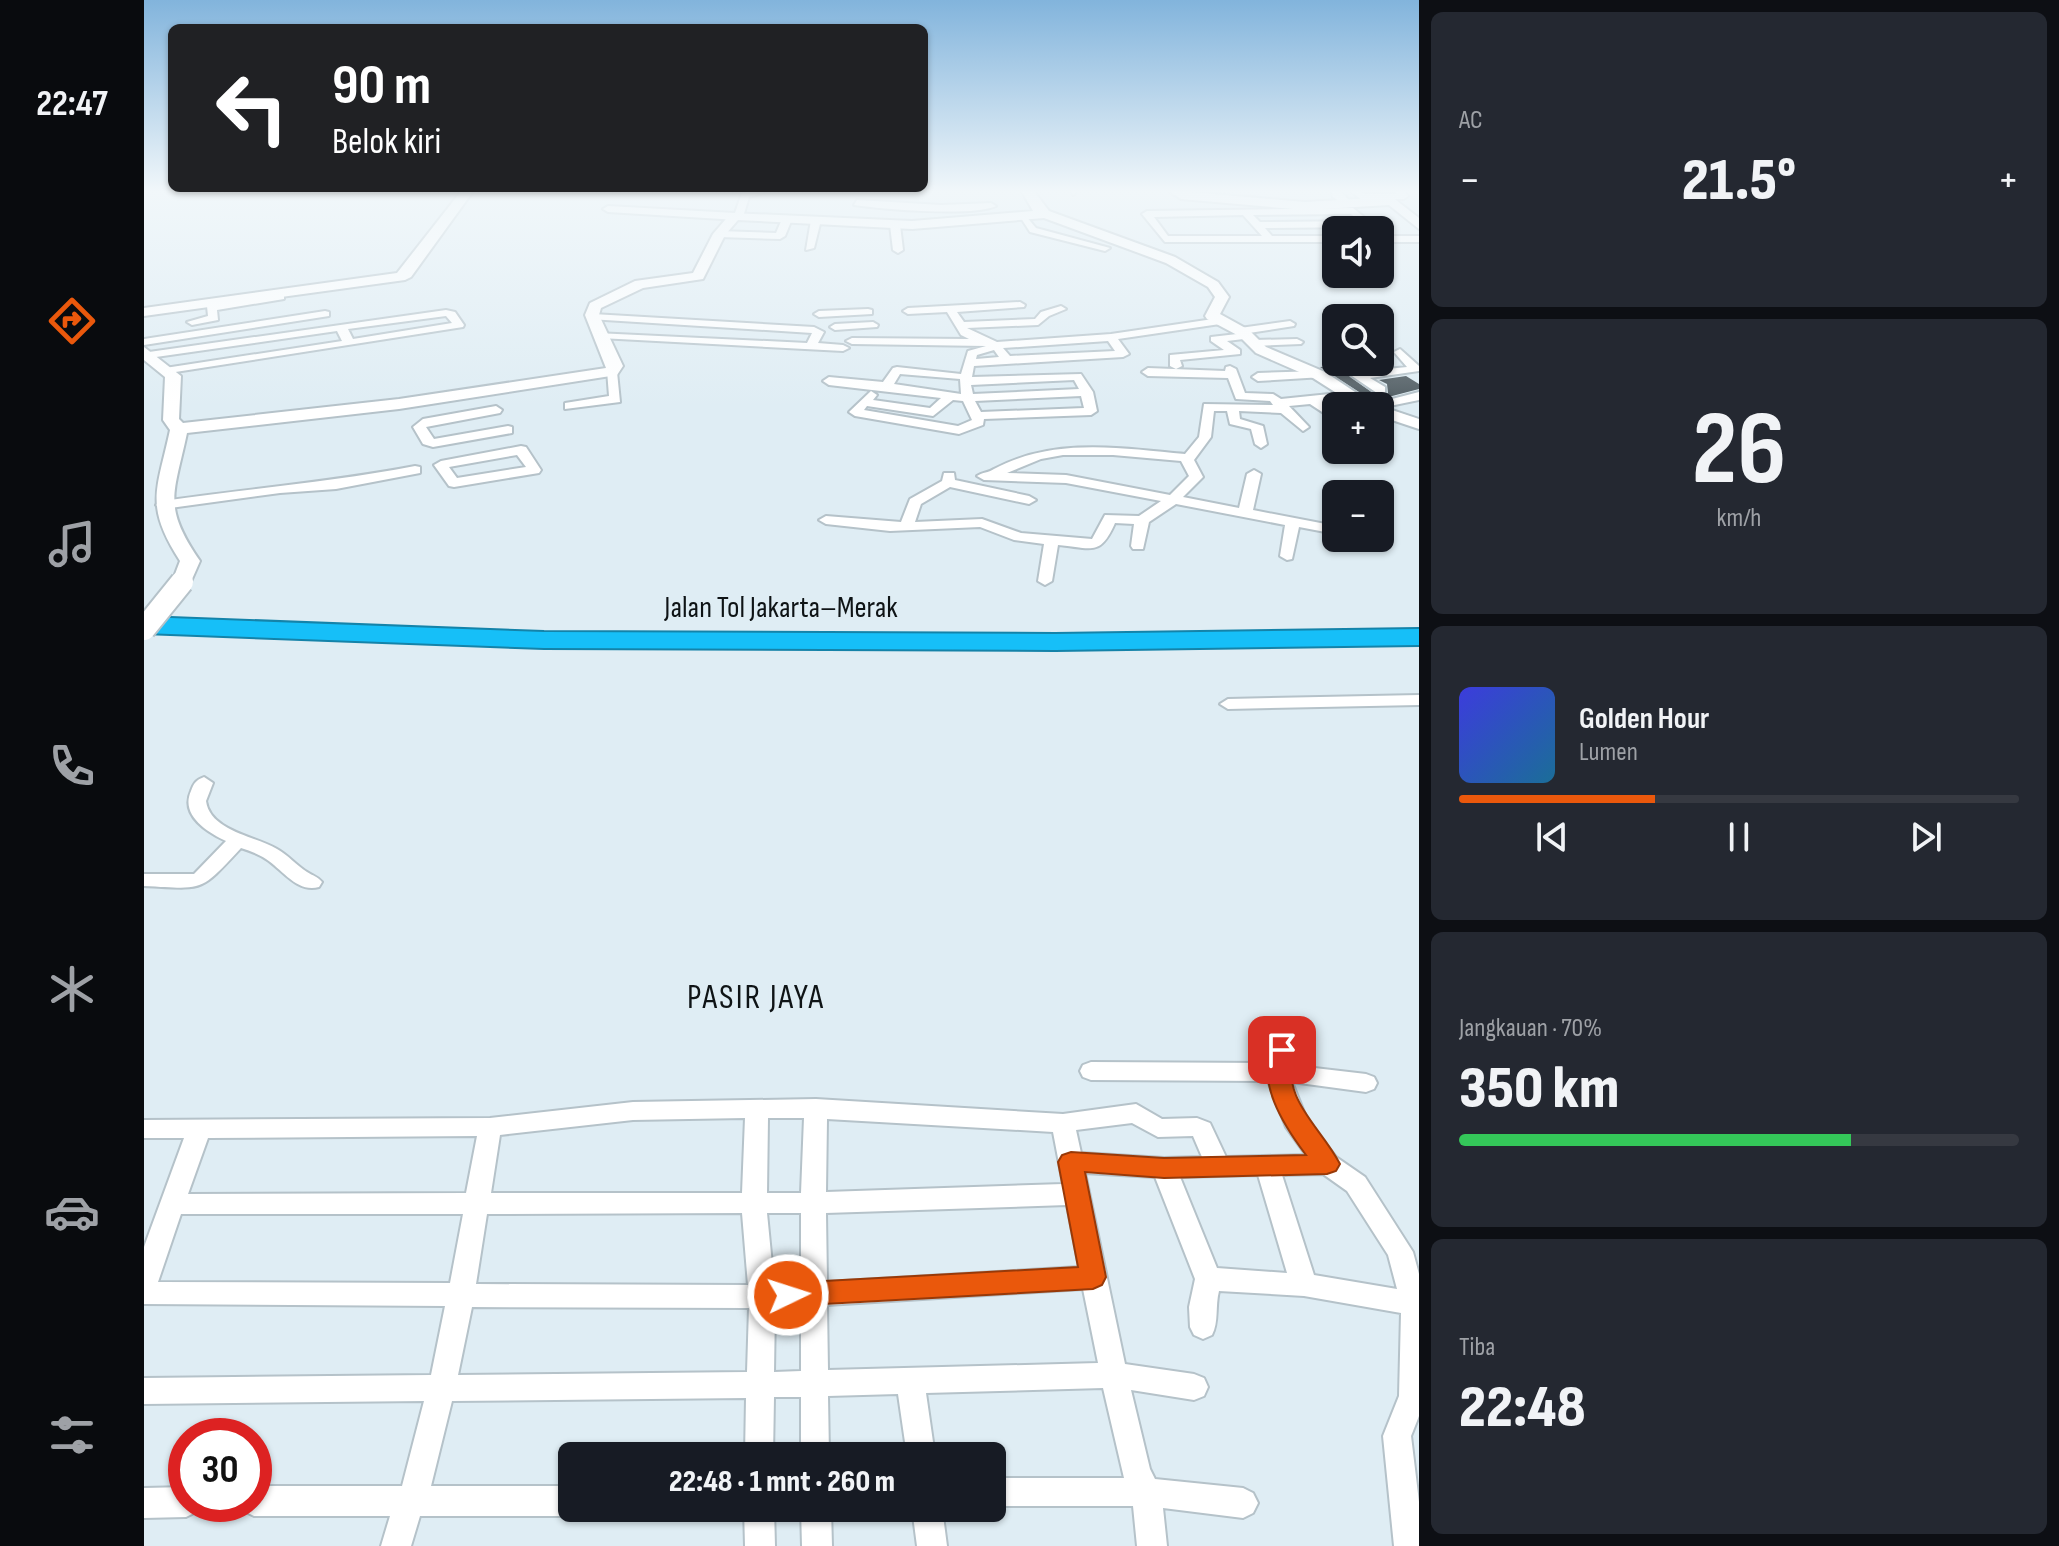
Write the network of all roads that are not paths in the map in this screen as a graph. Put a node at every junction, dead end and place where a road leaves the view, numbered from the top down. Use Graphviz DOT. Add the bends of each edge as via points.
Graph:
graph roads {
  1 [pos="413,262"];
  2 [pos="705,262"];
  3 [pos="1172,262"];
  4 [pos="992,291"];
  5 [pos="281,300"];
  6 [pos="1020,305"];
  7 [pos="1002,306"];
  8 [pos="950,308"];
  9 [pos="1061,309"];
  10 [pos="144,312"];
  11 [pos="325,314"];
  12 [pos="819,314"];
  13 [pos="593,317"];
  14 [pos="1220,321"];
  15 [pos="1290,324"];
  16 [pos="733,325"];
  17 [pos="873,325"];
  18 [pos="960,325"];
  19 [pos="341,327"];
  20 [pos="835,327"];
  21 [pos="144,330"];
  22 [pos="303,332"];
  23 [pos="600,335"];
  24 [pos="1111,337"];
  25 [pos="1247,337"];
  26 [pos="731,342"];
  27 [pos="880,342"];
  28 [pos="1297,342"];
  29 [pos="349,343"];
  30 [pos="925,343"];
  31 [pos="989,343"];
  32 [pos="1021,343"];
  33 [pos="811,346"];
  34 [pos="311,348"];
  35 [pos="146,350"];
  36 [pos="1030,359"];
  37 [pos="1007,360"];
  38 [pos="969,363"];
  39 [pos="1394,364"];
  40 [pos="1176,366"];
  41 [pos="1415,368"];
  42 [pos="169,370"];
  43 [pos="611,372"];
  44 [pos="1148,372"];
  45 [pos="841,373"];
  46 [pos="1319,375"];
  47 [pos="1258,377"];
  48 [pos="891,378"];
  49 [pos="960,378"];
  50 [pos="829,381"];
  51 [pos="489,390"];
  52 [pos="1381,390"];
  53 [pos="1087,392"];
  54 [pos="1343,392"];
  55 [pos="1419,396"];
  56 [pos="958,397"];
  57 [pos="1322,399"];
  58 [pos="1313,400"];
  59 [pos="1394,401"];
  60 [pos="569,406"];
  61 [pos="1284,406"];
  62 [pos="1233,407"];
  63 [pos="1322,407"];
  64 [pos="496,410"];
  65 [pos="977,416"];
  66 [pos="1394,416"];
  67 [pos="1419,424"];
  68 [pos="1303,427"];
  69 [pos="179,429"];
  70 [pos="508,430"];
  71 [pos="1261,444"];
  72 [pos="521,450"];
  73 [pos="1187,458"];
  74 [pos="415,470"];
  75 [pos="1254,474"];
  76 [pos="1029,500"];
  77 [pos="1172,500"];
  78 [pos="163,505"];
  79 [pos="1245,513"];
  80 [pos="826,520"];
  81 [pos="1142,520"];
  82 [pos="1293,521"];
  83 [pos="906,527"];
  84 [pos="1322,527"];
  85 [pos="1052,539"];
  86 [pos="1138,546"];
  87 [pos="1287,556"];
  88 [pos="1045,581"];
  89 [pos="144,609"];
  90 [pos="1419,617"];
  91 [pos="144,627"];
  92 [pos="1419,637"];
  93 [pos="1419,700"];
  94 [pos="1228,704"];
  95 [pos="204,783"];
  96 [pos="238,840"];
  97 [pos="144,880"];
  98 [pos="312,882"];
  99 [pos="1287,1028"];
  100 [pos="1091,1071"];
  101 [pos="1276,1072"];
  102 [pos="1366,1083"];
  103 [pos="757,1108"];
  104 [pos="816,1108"];
  105 [pos="1063,1123"];
  106 [pos="490,1127"];
  107 [pos="144,1129"];
  108 [pos="199,1129"];
  109 [pos="1071,1162"];
  110 [pos="1327,1164"];
  111 [pos="1267,1166"];
  112 [pos="1218,1167"];
  113 [pos="1164,1168"];
  114 [pos="1079,1194"];
  115 [pos="475,1203"];
  116 [pos="754,1203"];
  117 [pos="813,1203"];
  118 [pos="173,1204"];
  119 [pos="1093,1277"];
  120 [pos="1208,1279"];
  121 [pos="144,1283"];
  122 [pos="1304,1285"];
  123 [pos="144,1293"];
  124 [pos="813,1293"];
  125 [pos="461,1295"];
  126 [pos="762,1297"];
  127 [pos="1414,1304"];
  128 [pos="1203,1327"];
  129 [pos="1114,1375"];
  130 [pos="910,1382"];
  131 [pos="813,1384"];
  132 [pos="759,1385"];
  133 [pos="442,1387"];
  134 [pos="1194,1387"];
  135 [pos="144,1391"];
  136 [pos="1416,1397"];
  137 [pos="759,1442"];
  138 [pos="815,1442"];
  139 [pos="919,1442"];
  140 [pos="1006,1492"];
  141 [pos="1146,1492"];
  142 [pos="413,1499"];
  143 [pos="272,1501"];
  144 [pos="558,1501"];
  145 [pos="168,1502"];
  146 [pos="144,1503"];
  147 [pos="1243,1503"];
  148 [pos="759,1522"];
  149 [pos="816,1522"];
  150 [pos="929,1522"];
  151 [pos="396,1546"];
  152 [pos="760,1546"];
  153 [pos="817,1546"];
  154 [pos="932,1546"];
  155 [pos="1152,1546"];
  156 [pos="1409,1546"];
  1 -- 5 [label="street" via="402,276"];
  2 -- 13 [label="street" via="698,276 634,286 595,306"];
  3 -- 14 [label="street" via="1221,292 1211,314"];
  4 -- 7 [label="street"];
  5 -- 10 [label="street"];
  5 -- 21 [label="street" via="213,307 211,319"];
  6 -- 7 [label="street"];
  7 -- 8 [label="street"];
  8 -- 18 [label="street"];
  8 -- 30 [label="street" via="906,308"];
  9 -- 18 [label="street" via="1038,322"];
  11 -- 35 [label="street"];
  12 -- 17 [label="street" via="866,309"];
  13 -- 16 [label="street"];
  13 -- 23 [label="street"];
  14 -- 24 [label="street"];
  14 -- 25 [label="street"];
  15 -- 25 [label="street"];
  16 -- 26 [label="street"];
  16 -- 33 [label="street" via="814,330 818,332"];
  17 -- 20 [label="street"];
  17 -- 27 [label="street"];
  18 -- 31 [label="street" via="965,333"];
  19 -- 22 [label="street"];
  19 -- 29 [label="street"];
  19 -- 29 [label="street" via="446,313 459,325"];
  22 -- 34 [label="street"];
  22 -- 35 [label="street"];
  23 -- 26 [label="street"];
  23 -- 43 [label="street" via="615,366"];
  24 -- 32 [label="street"];
  24 -- 36 [label="street" via="1123,354"];
  25 -- 28 [label="street"];
  25 -- 40 [label="street" via="1215,339 1236,352 1174,357"];
  25 -- 46 [label="street" via="1266,352"];
  26 -- 33 [label="street"];
  27 -- 30 [label="street"];
  27 -- 33 [label="street"];
  29 -- 34 [label="street"];
  30 -- 31 [label="street"];
  31 -- 32 [label="street"];
  31 -- 37 [label="street"];
  31 -- 38 [label="street" via="974,351"];
  32 -- 36 [label="street"];
  34 -- 42 [label="street"];
  35 -- 42 [label="street"];
  36 -- 37 [label="street"];
  37 -- 38 [label="street"];
  38 -- 49 [label="street"];
  39 -- 41 [label="street"];
  41 -- 52 [label="street" via="1358,376"];
  42 -- 69 [label="street" via="174,380 171,420"];
  43 -- 51 [label="street"];
  43 -- 60 [label="street" via="616,399"];
  44 -- 61 [label="street" via="1231,372 1240,396 1271,397"];
  45 -- 48 [label="street"];
  46 -- 47 [label="street"];
  46 -- 54 [label="street"];
  48 -- 49 [label="street"];
  48 -- 50 [label="street"];
  48 -- 56 [label="street"];
  49 -- 53 [label="street" via="1077,376"];
  49 -- 56 [label="street"];
  51 -- 64 [label="street"];
  51 -- 69 [label="street"];
  53 -- 56 [label="street"];
  53 -- 65 [label="street" via="1091,411"];
  55 -- 59 [label="street"];
  56 -- 65 [label="street"];
  56 -- 65 [label="street" via="933,412 868,398 855,412 934,427 968,428 979,422"];
  57 -- 58 [label="street"];
  58 -- 61 [label="street"];
  58 -- 63 [label="street"];
  61 -- 62 [label="street"];
  61 -- 68 [label="street"];
  62 -- 71 [label="street" via="1234,421 1257,426"];
  62 -- 73 [label="street" via="1208,407 1205,437"];
  64 -- 70 [label="street"];
  64 -- 70 [label="street" via="419,427 433,443"];
  66 -- 67 [label="street"];
  69 -- 78 [label="street"];
  70 -- 72 [label="street"];
  72 -- 72 [label="street" via="534,470 454,483 441,465"];
  73 -- 77 [label="street" via="1196,477"];
  73 -- 77 [label="street" via="1071,451 1025,458 989,476 1056,477"];
  74 -- 78 [label="street"];
  75 -- 79 [label="street"];
  76 -- 83 [label="street" via="948,480 915,502"];
  77 -- 79 [label="street"];
  77 -- 81 [label="street"];
  78 -- 91 [label="street, bridge" via="170,532 190,561 182,582"];
  79 -- 82 [label="street"];
  80 -- 83 [label="street"];
  81 -- 85 [label="street" via="1110,518 1098,543"];
  81 -- 86 [label="street"];
  82 -- 84 [label="street"];
  82 -- 87 [label="street"];
  83 -- 85 [label="street" via="982,523 1014,536"];
  85 -- 88 [label="street"];
  89 -- 90 [label="highway, Jalan Tol Jakarta–Merak" via="550,622 1052,624"];
  91 -- 92 [label="highway, Jalan Tol Jakarta–Merak" via="544,640"];
  93 -- 94 [label="street"];
  95 -- 96 [label="street" via="197,801 200,813"];
  96 -- 97 [label="street" via="201,879"];
  96 -- 98 [label="street" via="263,849 291,873"];
  99 -- 101 [label="street"];
  100 -- 101 [label="street"];
  101 -- 102 [label="street"];
  101 -- 110 [label="street" via="1298,1127"];
  103 -- 104 [label="street"];
  103 -- 106 [label="street" via="612,1113"];
  103 -- 116 [label="street"];
  104 -- 105 [label="street"];
  104 -- 117 [label="street"];
  105 -- 109 [label="street"];
  105 -- 112 [label="street" via="1136,1113 1158,1128 1197,1127"];
  106 -- 108 [label="street"];
  106 -- 115 [label="street"];
  107 -- 108 [label="street"];
  108 -- 118 [label="street"];
  109 -- 113 [label="street"];
  109 -- 114 [label="street"];
  110 -- 111 [label="street"];
  110 -- 127 [label="street" via="1356,1184 1400,1252"];
  111 -- 112 [label="street"];
  111 -- 122 [label="street"];
  112 -- 113 [label="street"];
  113 -- 120 [label="street"];
  114 -- 117 [label="street"];
  114 -- 119 [label="street"];
  115 -- 116 [label="street"];
  115 -- 118 [label="street"];
  115 -- 125 [label="street"];
  116 -- 117 [label="street"];
  116 -- 126 [label="street"];
  117 -- 124 [label="street"];
  118 -- 121 [label="street"];
  119 -- 124 [label="street"];
  119 -- 129 [label="street"];
  120 -- 122 [label="street"];
  120 -- 128 [label="street"];
  122 -- 127 [label="street"];
  123 -- 125 [label="street"];
  124 -- 126 [label="street"];
  124 -- 131 [label="street"];
  125 -- 126 [label="street"];
  125 -- 133 [label="street"];
  126 -- 132 [label="street"];
  127 -- 136 [label="street"];
  129 -- 130 [label="street"];
  129 -- 134 [label="street"];
  129 -- 141 [label="street" via="1136,1471"];
  130 -- 131 [label="street"];
  130 -- 139 [label="street"];
  131 -- 132 [label="street"];
  131 -- 138 [label="street"];
  132 -- 133 [label="street"];
  132 -- 137 [label="street"];
  133 -- 135 [label="street"];
  133 -- 142 [label="street"];
  136 -- 156 [label="street" via="1397,1436"];
  140 -- 141 [label="street"];
  141 -- 147 [label="street"];
  141 -- 155 [label="street"];
  142 -- 143 [label="street"];
  142 -- 144 [label="street"];
  142 -- 151 [label="street"];
  145 -- 146 [label="street"];
  148 -- 152 [label="street"];
  149 -- 153 [label="street"];
  150 -- 154 [label="street"];
}
